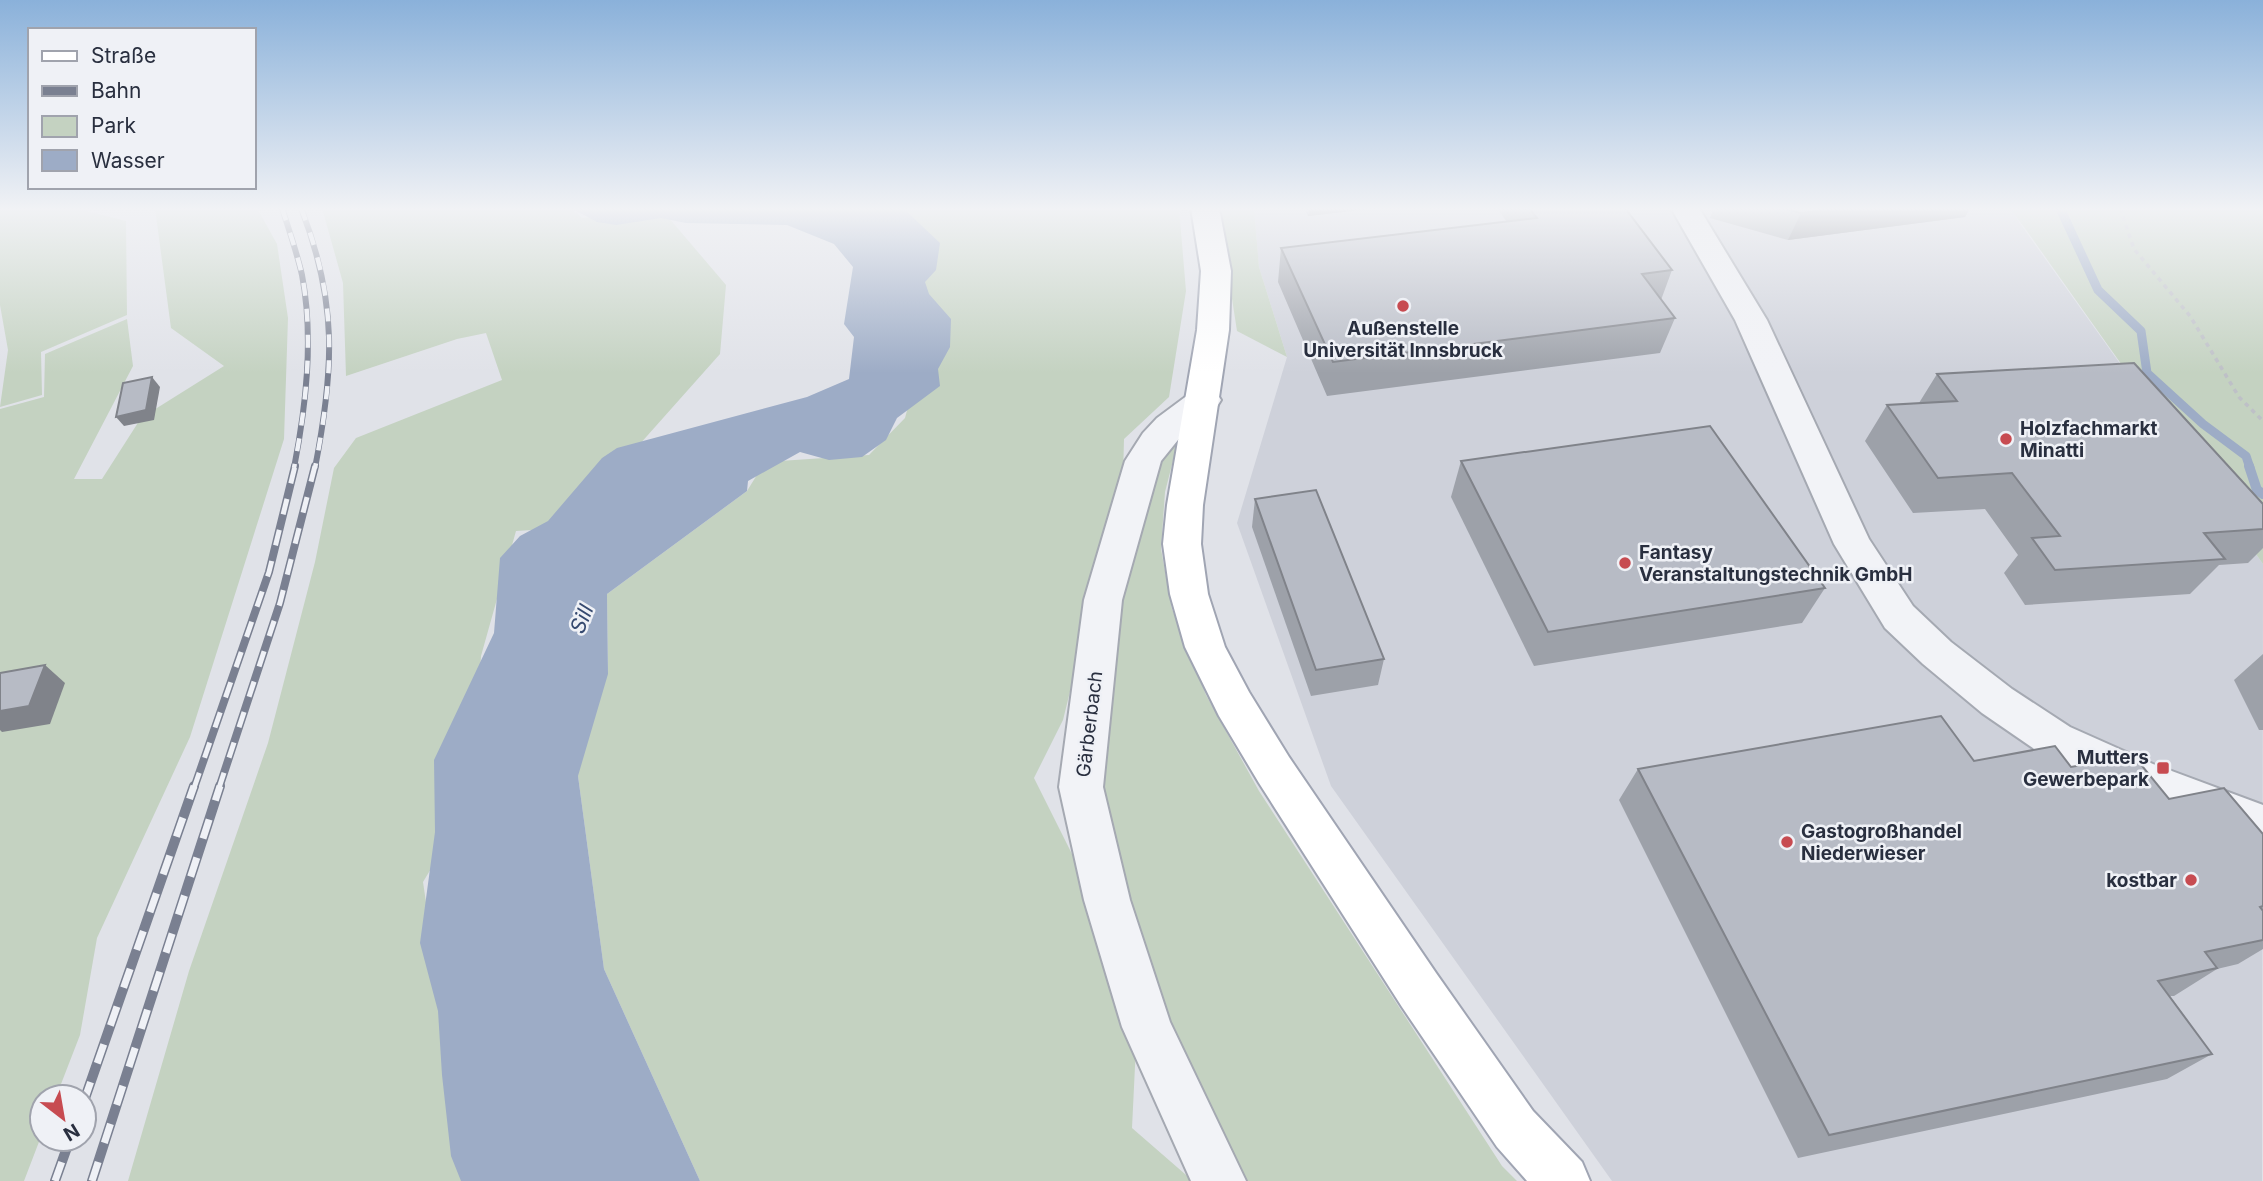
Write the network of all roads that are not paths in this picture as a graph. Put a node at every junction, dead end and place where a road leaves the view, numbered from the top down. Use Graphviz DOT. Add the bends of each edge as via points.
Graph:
graph roads {
  1 [pos="1215,263"];
  2 [pos="1719,263"];
  3 [pos="1204,400"];
  4 [pos="2263,824"];
  5 [pos="1219,1181"];
  6 [pos="1563,1181"];
  1 -- 3 [label="main road" via="1213,330"];
  2 -- 4 [label="street" via="1751,320 1853,544 1899,617 1975,684 2055,740"];
  3 -- 5 [label="street, Gärberbach" via="1154,440 1143,461 1103,600 1081,787 1107,900 1147,1027"];
  3 -- 6 [label="main road" via="1182,544 1189,594 1205,647 1274,770 1419,990 1515,1129"];
}
